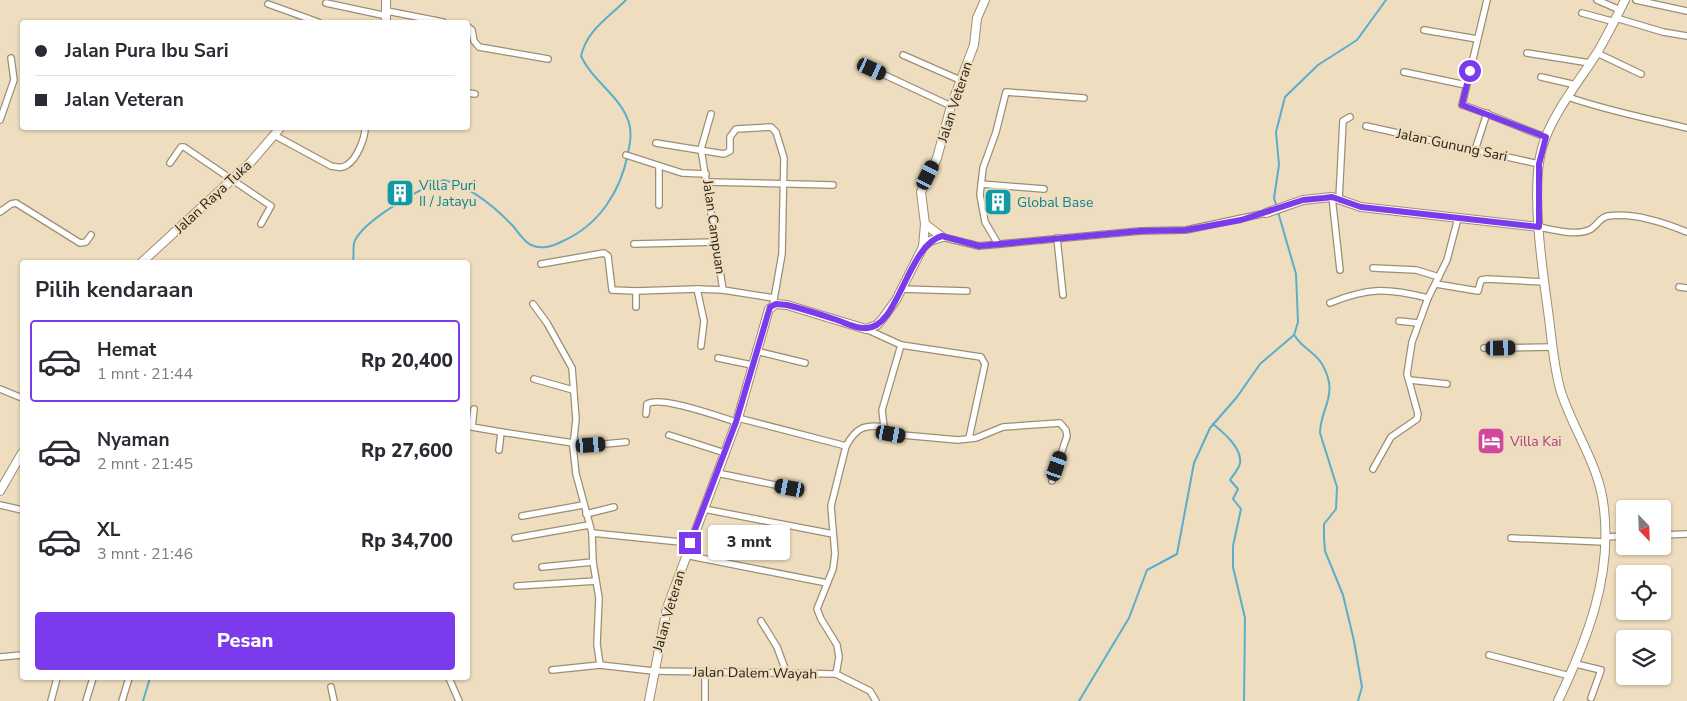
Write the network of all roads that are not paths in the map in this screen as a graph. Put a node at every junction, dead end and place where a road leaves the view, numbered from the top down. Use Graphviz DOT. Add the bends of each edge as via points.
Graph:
graph roads {
  1 [pos="386,0"];
  2 [pos="985,0"];
  3 [pos="1487,0"];
  4 [pos="1597,0"];
  5 [pos="1636,0"];
  6 [pos="1623,1"];
  7 [pos="326,2"];
  8 [pos="268,4"];
  9 [pos="1620,10"];
  10 [pos="1687,12"];
  11 [pos="1582,14"];
  12 [pos="386,17"];
  13 [pos="303,20"];
  14 [pos="420,20"];
  15 [pos="1615,20"];
  16 [pos="470,28"];
  17 [pos="1424,30"];
  18 [pos="1687,36"];
  19 [pos="1477,39"];
  20 [pos="1527,53"];
  21 [pos="1597,53"];
  22 [pos="903,55"];
  23 [pos="11,58"];
  24 [pos="548,59"];
  25 [pos="1590,63"];
  26 [pos="872,69"];
  27 [pos="1404,72"];
  28 [pos="1641,74"];
  29 [pos="1541,77"];
  30 [pos="960,80"];
  31 [pos="1466,85"];
  32 [pos="1576,85"];
  33 [pos="470,93"];
  34 [pos="475,94"];
  35 [pos="1568,97"];
  36 [pos="1084,98"];
  37 [pos="951,106"];
  38 [pos="1487,113"];
  39 [pos="711,114"];
  40 [pos="1350,117"];
  41 [pos="0,120"];
  42 [pos="1366,126"];
  43 [pos="1687,128"];
  44 [pos="278,130"];
  45 [pos="365,130"];
  46 [pos="274,135"];
  47 [pos="1546,137"];
  48 [pos="656,143"];
  49 [pos="701,149"];
  50 [pos="1475,150"];
  51 [pos="626,156"];
  52 [pos="170,163"];
  53 [pos="1539,164"];
  54 [pos="659,166"];
  55 [pos="706,174"];
  56 [pos="232,180"];
  57 [pos="708,182"];
  58 [pos="981,184"];
  59 [pos="782,185"];
  60 [pos="833,186"];
  61 [pos="1044,189"];
  62 [pos="1336,198"];
  63 [pos="659,205"];
  64 [pos="0,212"];
  65 [pos="1266,213"];
  66 [pos="1458,218"];
  67 [pos="261,224"];
  68 [pos="925,224"];
  69 [pos="1539,227"];
  70 [pos="1687,232"];
  71 [pos="91,235"];
  72 [pos="942,236"];
  73 [pos="1057,238"];
  74 [pos="716,242"];
  75 [pos="634,244"];
  76 [pos="998,244"];
  77 [pos="923,247"];
  78 [pos="144,260"];
  79 [pos="541,264"];
  80 [pos="1373,268"];
  81 [pos="1340,270"];
  82 [pos="1439,276"];
  83 [pos="1544,282"];
  84 [pos="1436,284"];
  85 [pos="1679,287"];
  86 [pos="1687,288"];
  87 [pos="697,289"];
  88 [pos="901,289"];
  89 [pos="723,290"];
  90 [pos="636,291"];
  91 [pos="967,291"];
  92 [pos="1063,295"];
  93 [pos="1428,298"];
  94 [pos="774,301"];
  95 [pos="1330,303"];
  96 [pos="533,304"];
  97 [pos="636,307"];
  98 [pos="1399,321"];
  99 [pos="1418,323"];
  100 [pos="866,329"];
  101 [pos="901,345"];
  102 [pos="701,346"];
  103 [pos="1552,347"];
  104 [pos="1484,348"];
  105 [pos="756,350"];
  106 [pos="718,358"];
  107 [pos="805,363"];
  108 [pos="752,365"];
  109 [pos="534,379"];
  110 [pos="1410,380"];
  111 [pos="1448,384"];
  112 [pos="0,389"];
  113 [pos="573,390"];
  114 [pos="20,397"];
  115 [pos="474,409"];
  116 [pos="646,414"];
  117 [pos="735,420"];
  118 [pos="884,427"];
  119 [pos="501,432"];
  120 [pos="669,435"];
  121 [pos="969,438"];
  122 [pos="626,442"];
  123 [pos="573,445"];
  124 [pos="846,446"];
  125 [pos="498,450"];
  126 [pos="725,453"];
  127 [pos="20,456"];
  128 [pos="1373,469"];
  129 [pos="717,473"];
  130 [pos="1052,481"];
  131 [pos="790,488"];
  132 [pos="0,491"];
  133 [pos="0,505"];
  134 [pos="583,505"];
  135 [pos="614,507"];
  136 [pos="704,509"];
  137 [pos="20,510"];
  138 [pos="586,514"];
  139 [pos="522,516"];
  140 [pos="590,525"];
  141 [pos="592,533"];
  142 [pos="833,534"];
  143 [pos="1687,534"];
  144 [pos="1671,535"];
  145 [pos="1616,537"];
  146 [pos="514,538"];
  147 [pos="1511,538"];
  148 [pos="1606,539"];
  149 [pos="690,543"];
  150 [pos="685,555"];
  151 [pos="593,562"];
  152 [pos="542,567"];
  153 [pos="596,580"];
  154 [pos="827,583"];
  155 [pos="517,586"];
  156 [pos="761,621"];
  157 [pos="20,655"];
  158 [pos="1489,655"];
  159 [pos="0,657"];
  160 [pos="1576,664"];
  161 [pos="600,665"];
  162 [pos="552,670"];
  163 [pos="653,671"];
  164 [pos="705,673"];
  165 [pos="787,674"];
  166 [pos="836,674"];
  167 [pos="1570,676"];
  168 [pos="56,680"];
  169 [pos="92,680"];
  170 [pos="128,680"];
  171 [pos="450,680"];
  172 [pos="331,687"];
  173 [pos="1591,698"];
  174 [pos="51,701"];
  175 [pos="86,701"];
  176 [pos="122,701"];
  177 [pos="334,701"];
  178 [pos="459,701"];
  179 [pos="648,701"];
  180 [pos="705,701"];
  181 [pos="876,701"];
  182 [pos="1558,701"];
  1 -- 12 [label="street"];
  2 -- 30 [label="street, Jalan Veteran" via="978,18 974,45"];
  3 -- 19 [label="street"];
  4 -- 9 [label="street"];
  5 -- 10 [label="street"];
  6 -- 9 [label="street"];
  7 -- 12 [label="street"];
  8 -- 13 [label="street"];
  9 -- 15 [label="street"];
  11 -- 15 [label="street"];
  12 -- 14 [label="street"];
  15 -- 18 [label="street"];
  15 -- 21 [label="street"];
  16 -- 24 [label="street" via="479,47"];
  17 -- 19 [label="street"];
  19 -- 31 [label="street"];
  20 -- 25 [label="street"];
  21 -- 25 [label="street"];
  21 -- 28 [label="street"];
  22 -- 30 [label="street"];
  23 -- 41 [label="street" via="14,80"];
  25 -- 32 [label="street"];
  26 -- 37 [label="street"];
  27 -- 31 [label="street"];
  29 -- 32 [label="street"];
  30 -- 37 [label="street, Jalan Veteran"];
  31 -- 38 [label="street" via="1462,105"];
  32 -- 35 [label="street"];
  33 -- 34 [label="street"];
  35 -- 43 [label="street" via="1628,116"];
  35 -- 47 [label="street"];
  36 -- 58 [label="street" via="1006,92"];
  37 -- 68 [label="street, Jalan Veteran" via="937,158 922,192"];
  38 -- 47 [label="street" via="1504,123"];
  38 -- 50 [label="street"];
  39 -- 49 [label="street, Jalan Campuan"];
  40 -- 62 [label="street" via="1344,121"];
  42 -- 50 [label="street, Jalan Gunung Sari"];
  44 -- 46 [label="street, Jalan Raya Tuka"];
  45 -- 46 [label="street" via="352,160 340,168"];
  46 -- 56 [label="street, Jalan Raya Tuka"];
  47 -- 53 [label="street"];
  48 -- 49 [label="street"];
  49 -- 55 [label="street, Jalan Campuan"];
  49 -- 59 [label="street" via="724,154 730,151 730,137 736,129 771,127 776,132 784,158"];
  50 -- 53 [label="street, Jalan Gunung Sari"];
  51 -- 54 [label="street"];
  52 -- 56 [label="street" via="180,147 184,147"];
  53 -- 69 [label="street"];
  54 -- 55 [label="street" via="682,173"];
  54 -- 63 [label="street"];
  55 -- 57 [label="street, Jalan Campuan"];
  56 -- 67 [label="street" via="271,206"];
  56 -- 78 [label="street, Jalan Raya Tuka"];
  57 -- 59 [label="street"];
  57 -- 74 [label="street, Jalan Campuan"];
  58 -- 61 [label="street"];
  58 -- 76 [label="street" via="985,222"];
  59 -- 60 [label="street"];
  59 -- 94 [label="street" via="782,254"];
  62 -- 65 [label="street" via="1310,199"];
  62 -- 66 [label="street" via="1361,207"];
  62 -- 81 [label="street"];
  64 -- 71 [label="street" via="16,203 80,243 86,242"];
  65 -- 73 [label="street" via="1186,230"];
  66 -- 69 [label="street"];
  66 -- 82 [label="street" via="1447,260"];
  68 -- 72 [label="street"];
  68 -- 77 [label="street, Jalan Veteran"];
  69 -- 70 [label="street" via="1586,231 1608,216 1634,216"];
  69 -- 83 [label="street"];
  72 -- 76 [label="street" via="967,244"];
  72 -- 77 [label="street"];
  73 -- 76 [label="street"];
  73 -- 92 [label="street"];
  74 -- 75 [label="street"];
  74 -- 89 [label="street, Jalan Campuan"];
  77 -- 88 [label="street, Jalan Veteran"];
  79 -- 90 [label="street" via="604,253 608,256 612,290"];
  80 -- 82 [label="street" via="1416,270"];
  82 -- 84 [label="street"];
  83 -- 84 [label="street" via="1487,279 1481,280 1478,291"];
  83 -- 103 [label="street"];
  84 -- 93 [label="street"];
  85 -- 86 [label="street"];
  87 -- 89 [label="street"];
  87 -- 90 [label="street"];
  87 -- 102 [label="street" via="704,321"];
  88 -- 91 [label="street"];
  88 -- 100 [label="street, Jalan Veteran" via="880,322"];
  89 -- 94 [label="street, Jalan Campuan"];
  90 -- 97 [label="street"];
  93 -- 95 [label="street" via="1399,291 1369,291 1355,292"];
  93 -- 99 [label="street"];
  94 -- 100 [label="street"];
  94 -- 105 [label="street, Jalan Veteran"];
  96 -- 113 [label="street" via="570,362"];
  98 -- 99 [label="street"];
  99 -- 110 [label="street" via="1407,374"];
  100 -- 101 [label="street"];
  101 -- 118 [label="street" via="882,410"];
  101 -- 121 [label="street" via="984,360"];
  103 -- 104 [label="street"];
  103 -- 148 [label="street" via="1561,391 1599,482"];
  105 -- 107 [label="street"];
  105 -- 108 [label="street, Jalan Veteran"];
  106 -- 108 [label="street"];
  108 -- 117 [label="street, Jalan Veteran"];
  109 -- 113 [label="street"];
  110 -- 111 [label="street"];
  110 -- 128 [label="street" via="1417,419 1391,437"];
  112 -- 114 [label="street"];
  113 -- 123 [label="street" via="576,419"];
  115 -- 119 [label="street" via="472,427"];
  116 -- 117 [label="street" via="649,402 684,406"];
  117 -- 124 [label="street"];
  117 -- 126 [label="street, Jalan Veteran"];
  118 -- 121 [label="street" via="891,434 906,436"];
  118 -- 124 [label="street" via="868,425 860,428"];
  119 -- 123 [label="street"];
  119 -- 125 [label="street"];
  120 -- 126 [label="street"];
  121 -- 130 [label="street" via="1003,427 1060,423 1067,436"];
  122 -- 123 [label="street"];
  123 -- 134 [label="street"];
  124 -- 142 [label="street, Jalan Dalem Wayah" via="831,506"];
  126 -- 129 [label="street, Jalan Veteran"];
  127 -- 132 [label="street"];
  129 -- 131 [label="street"];
  129 -- 136 [label="street, Jalan Veteran"];
  133 -- 137 [label="street"];
  134 -- 138 [label="street"];
  134 -- 139 [label="street"];
  135 -- 138 [label="street"];
  136 -- 142 [label="street"];
  136 -- 149 [label="street, Jalan Veteran"];
  138 -- 140 [label="street"];
  140 -- 141 [label="street"];
  140 -- 146 [label="street"];
  141 -- 149 [label="street"];
  141 -- 151 [label="street"];
  142 -- 154 [label="street, Jalan Dalem Wayah" via="835,554"];
  143 -- 144 [label="street"];
  145 -- 148 [label="street"];
  147 -- 148 [label="street"];
  148 -- 160 [label="street" via="1601,588"];
  149 -- 150 [label="street, Jalan Veteran"];
  150 -- 154 [label="street"];
  150 -- 163 [label="street, Jalan Veteran" via="667,608"];
  151 -- 152 [label="street"];
  151 -- 153 [label="street"];
  153 -- 155 [label="street"];
  153 -- 161 [label="street"];
  154 -- 166 [label="street, Jalan Dalem Wayah" via="818,614 837,645"];
  156 -- 165 [label="street" via="777,646"];
  157 -- 159 [label="street"];
  158 -- 167 [label="street"];
  160 -- 167 [label="street"];
  160 -- 173 [label="street" via="1601,670"];
  161 -- 162 [label="street, Jalan Dalem Wayah"];
  161 -- 163 [label="street, Jalan Dalem Wayah"];
  163 -- 164 [label="street, Jalan Dalem Wayah"];
  163 -- 179 [label="street, Jalan Veteran"];
  164 -- 165 [label="street, Jalan Dalem Wayah"];
  164 -- 180 [label="street"];
  165 -- 166 [label="street, Jalan Dalem Wayah"];
  166 -- 181 [label="street" via="870,691"];
  167 -- 182 [label="street"];
  168 -- 174 [label="street"];
  169 -- 175 [label="street"];
  170 -- 176 [label="street"];
  171 -- 178 [label="street"];
  172 -- 177 [label="street"];
}
